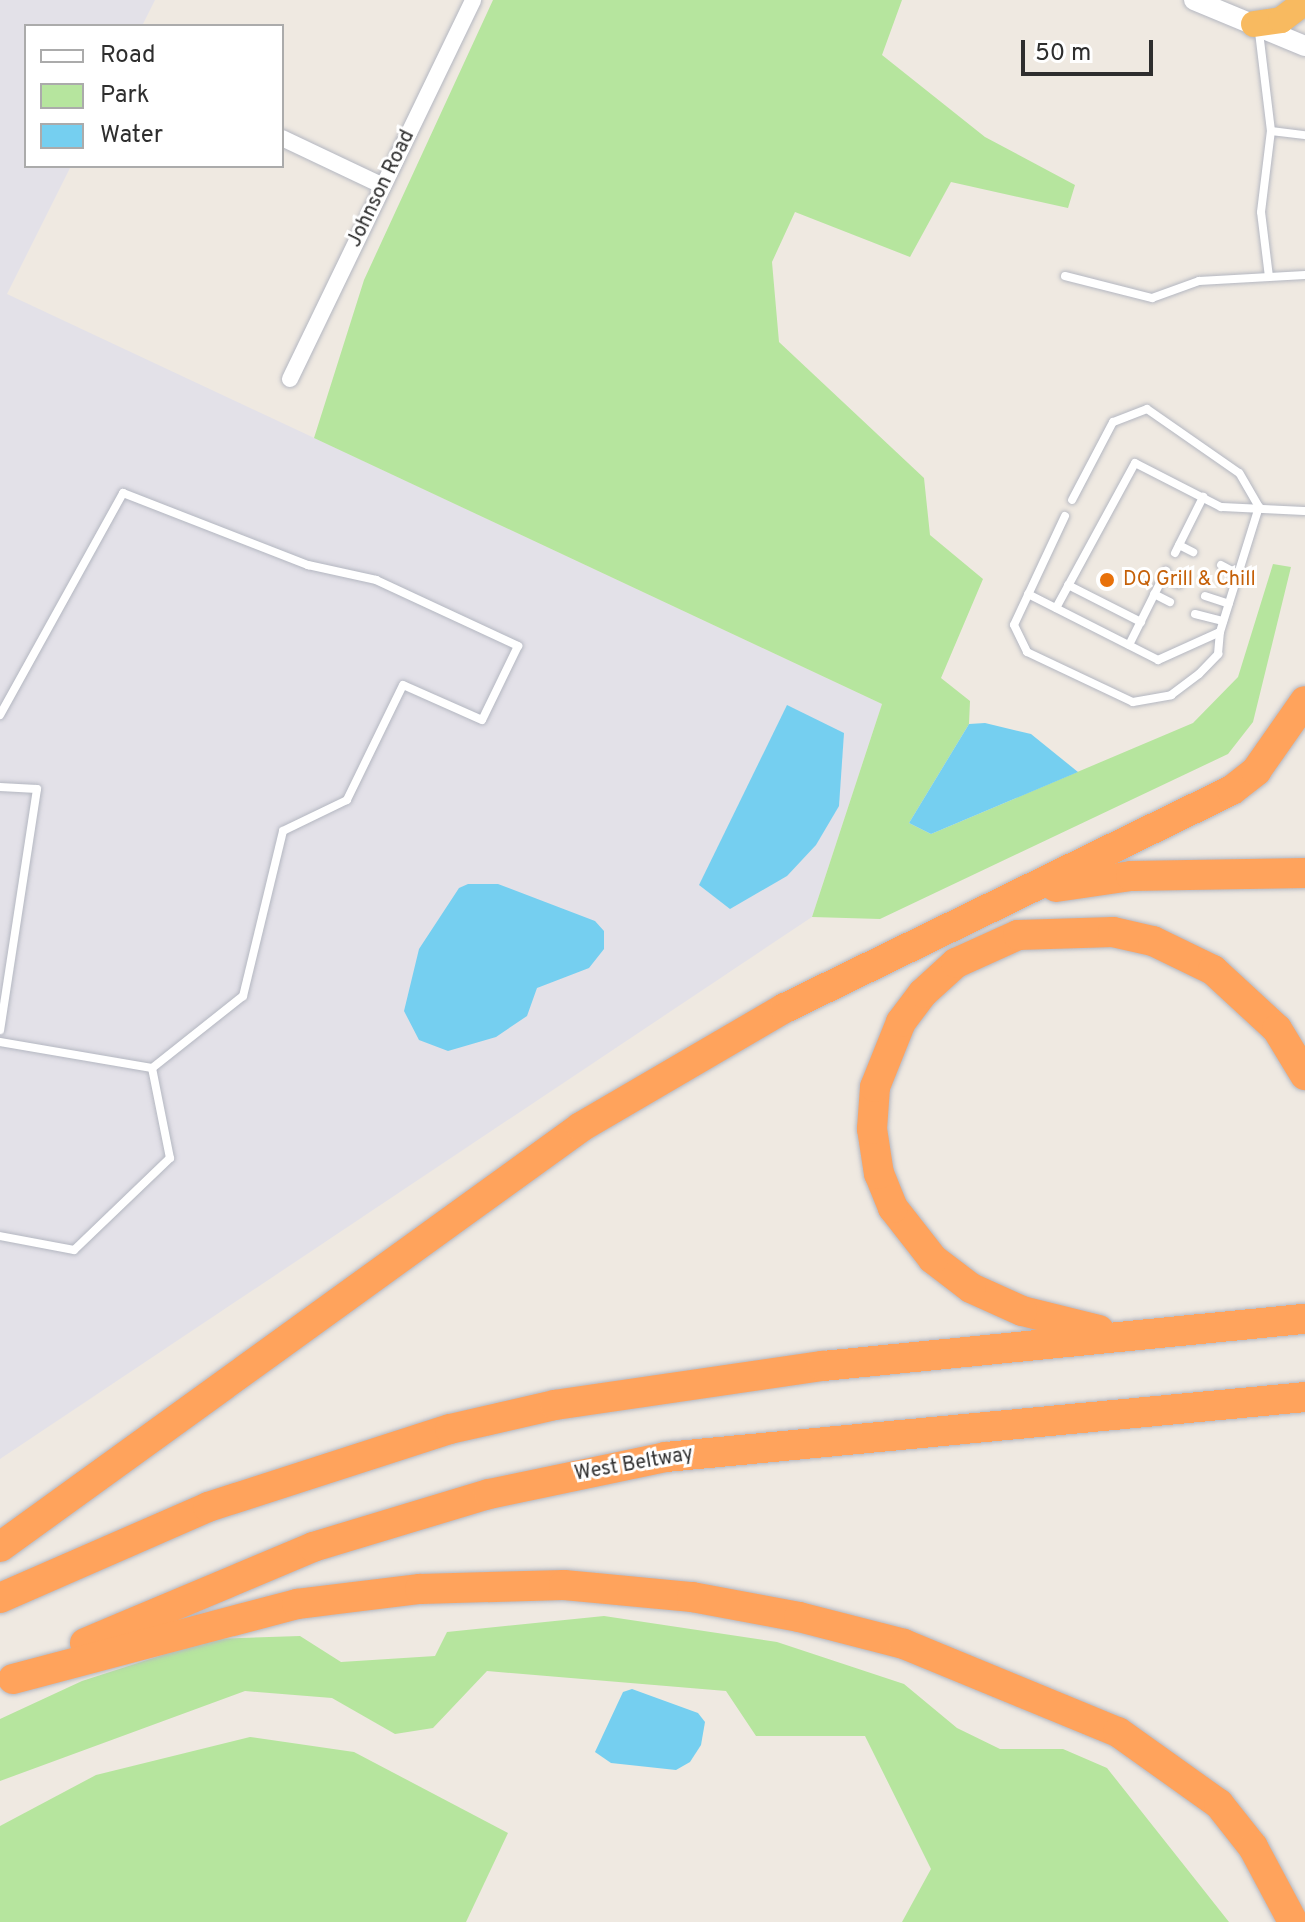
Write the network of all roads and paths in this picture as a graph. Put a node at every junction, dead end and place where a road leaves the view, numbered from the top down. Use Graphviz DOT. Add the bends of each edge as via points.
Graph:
graph roads {
  1 [pos="473,0"];
  2 [pos="1195,0"];
  3 [pos="1305,2"];
  4 [pos="1254,24"];
  5 [pos="1305,46"];
  6 [pos="1271,131"];
  7 [pos="1305,135"];
  8 [pos="284,139"];
  9 [pos="383,186"];
  10 [pos="1305,275"];
  11 [pos="1065,276"];
  12 [pos="1269,277"];
  13 [pos="290,379"];
  14 [pos="1203,497"];
  15 [pos="1072,500"];
  16 [pos="1259,507"];
  17 [pos="1305,511"];
  18 [pos="1065,516"];
  19 [pos="1193,552"];
  20 [pos="1221,565"];
  21 [pos="1238,574"];
  22 [pos="1179,584"];
  23 [pos="1068,585"];
  24 [pos="1028,594"];
  25 [pos="1154,594"];
  26 [pos="1205,596"];
  27 [pos="1170,602"];
  28 [pos="1229,604"];
  29 [pos="1056,608"];
  30 [pos="1195,614"];
  31 [pos="1223,621"];
  32 [pos="1141,622"];
  33 [pos="1220,632"];
  34 [pos="1129,645"];
  35 [pos="1305,701"];
  36 [pos="0,715"];
  37 [pos="0,787"];
  38 [pos="1305,873"];
  39 [pos="1024,892"];
  40 [pos="0,1030"];
  41 [pos="0,1042"];
  42 [pos="152,1068"];
  43 [pos="1305,1075"];
  44 [pos="0,1236"];
  45 [pos="1295,1320"];
  46 [pos="1145,1335"];
  47 [pos="1297,1398"];
  48 [pos="0,1547"];
  49 [pos="0,1598"];
  50 [pos="6,1682"];
  51 [pos="1293,1922"];
  1 -- 9 [label="street, Johnson Road"];
  2 -- 4 [label="street"];
  3 -- 4 [label="highway" via="1281,20"];
  4 -- 5 [label="street"];
  4 -- 6 [label="lane" via="1265,48"];
  6 -- 7 [label="lane"];
  6 -- 12 [label="lane" via="1261,212"];
  8 -- 9 [label="street"];
  9 -- 13 [label="street, Johnson Road"];
  10 -- 12 [label="lane"];
  11 -- 12 [label="lane" via="1152,298 1199,281"];
  14 -- 16 [label="lane" via="1221,507"];
  14 -- 19 [label="lane" via="1177,549"];
  14 -- 23 [label="lane" via="1135,463"];
  15 -- 16 [label="lane" via="1113,422 1147,409 1239,473"];
  16 -- 17 [label="lane"];
  16 -- 21 [label="lane"];
  18 -- 24 [label="lane"];
  20 -- 21 [label="lane"];
  21 -- 28 [label="lane"];
  22 -- 25 [label="lane" via="1164,574"];
  23 -- 29 [label="lane"];
  23 -- 32 [label="lane"];
  24 -- 29 [label="lane"];
  24 -- 33 [label="lane" via="1014,625 1027,652 1133,702 1171,695 1199,674 1218,654"];
  25 -- 27 [label="lane"];
  25 -- 32 [label="lane"];
  26 -- 28 [label="lane"];
  28 -- 31 [label="lane"];
  29 -- 34 [label="lane"];
  30 -- 31 [label="lane"];
  31 -- 33 [label="lane"];
  32 -- 34 [label="lane"];
  33 -- 34 [label="lane" via="1158,660"];
  35 -- 39 [label="highway" via="1264,762 1232,790"];
  36 -- 42 [label="lane" via="123,493 308,565 376,580 518,646 482,720 403,685 347,800 283,831 243,996"];
  37 -- 40 [label="lane" via="37,789"];
  38 -- 39 [label="highway" via="1131,876"];
  39 -- 48 [label="highway" via="785,1008 581,1127"];
  41 -- 42 [label="lane"];
  42 -- 44 [label="lane" via="170,1158 74,1250"];
  43 -- 46 [label="highway" via="1277,1029 1213,970 1174,949 1113,932 1046,930 991,944 956,963 901,1022 875,1087 872,1129 879,1174 907,1230 971,1288 1022,1311 1081,1328"];
  45 -- 46 [label="highway"];
  46 -- 49 [label="highway" via="676,1384 450,1429 208,1507"];
  47 -- 50 [label="highway, West Beltway" via="666,1457 489,1494 299,1552 143,1613"];
  50 -- 51 [label="highway" via="282,1607 420,1589 564,1585 692,1597 904,1644 1118,1732 1219,1804 1253,1847"];
}
